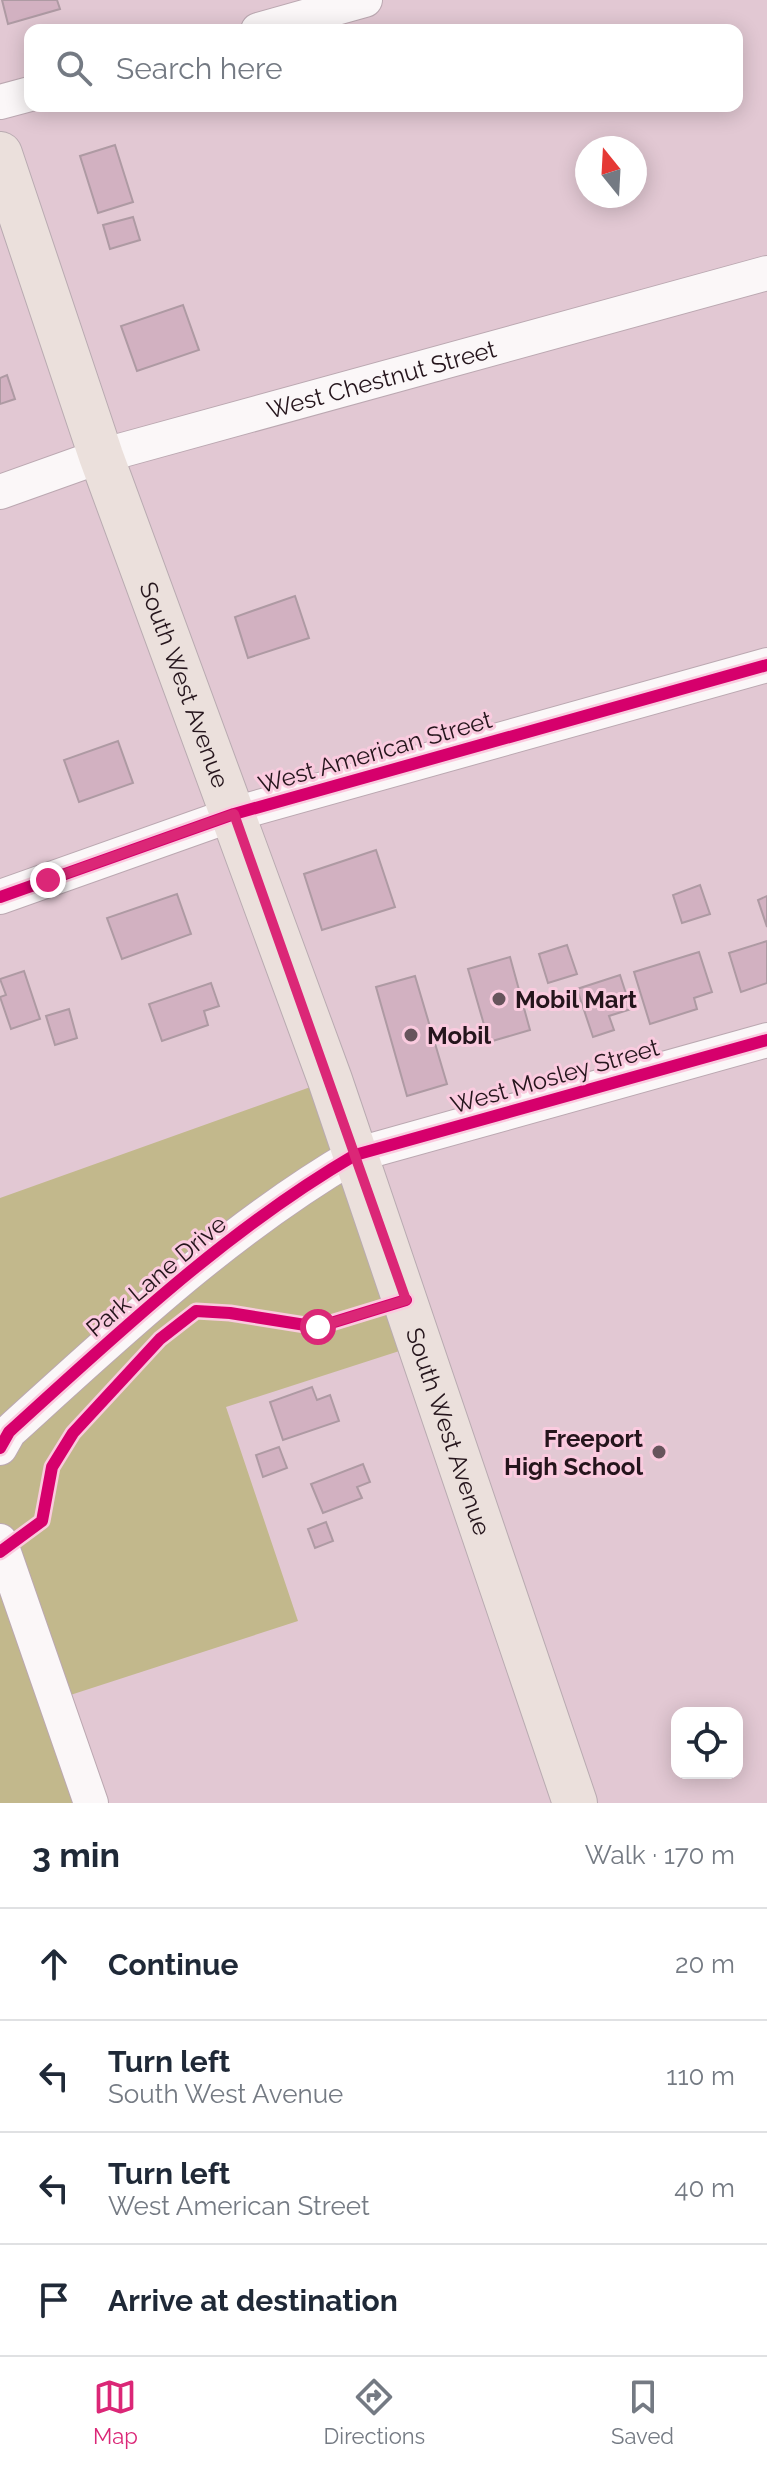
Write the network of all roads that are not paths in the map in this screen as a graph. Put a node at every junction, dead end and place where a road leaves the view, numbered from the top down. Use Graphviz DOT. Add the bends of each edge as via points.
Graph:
graph roads {
  1 [pos="365,0"];
  2 [pos="279,24"];
  3 [pos="24,96"];
  4 [pos="0,102"];
  5 [pos="0,154"];
  6 [pos="767,273"];
  7 [pos="101,456"];
  8 [pos="0,492"];
  9 [pos="767,665"];
  10 [pos="234,814"];
  11 [pos="0,897"];
  12 [pos="767,1040"];
  13 [pos="355,1155"];
  14 [pos="0,1448"];
  15 [pos="0,1541"];
  16 [pos="91,1803"];
  17 [pos="575,1803"];
  1 -- 2 [label="street"];
  3 -- 4 [label="street"];
  5 -- 7 [label="main road, South West Avenue"];
  6 -- 7 [label="street, West Chestnut Street"];
  7 -- 8 [label="street, West Chestnut Street"];
  7 -- 10 [label="main road, South West Avenue"];
  9 -- 10 [label="street, West American Street"];
  10 -- 11 [label="street, West American Street"];
  10 -- 13 [label="main road, South West Avenue"];
  12 -- 13 [label="street, West Mosley Street"];
  13 -- 14 [label="street, Park Lane Drive" via="309,1181 198,1265 9,1432"];
  13 -- 17 [label="main road, South West Avenue"];
  15 -- 16 [label="street"];
}
